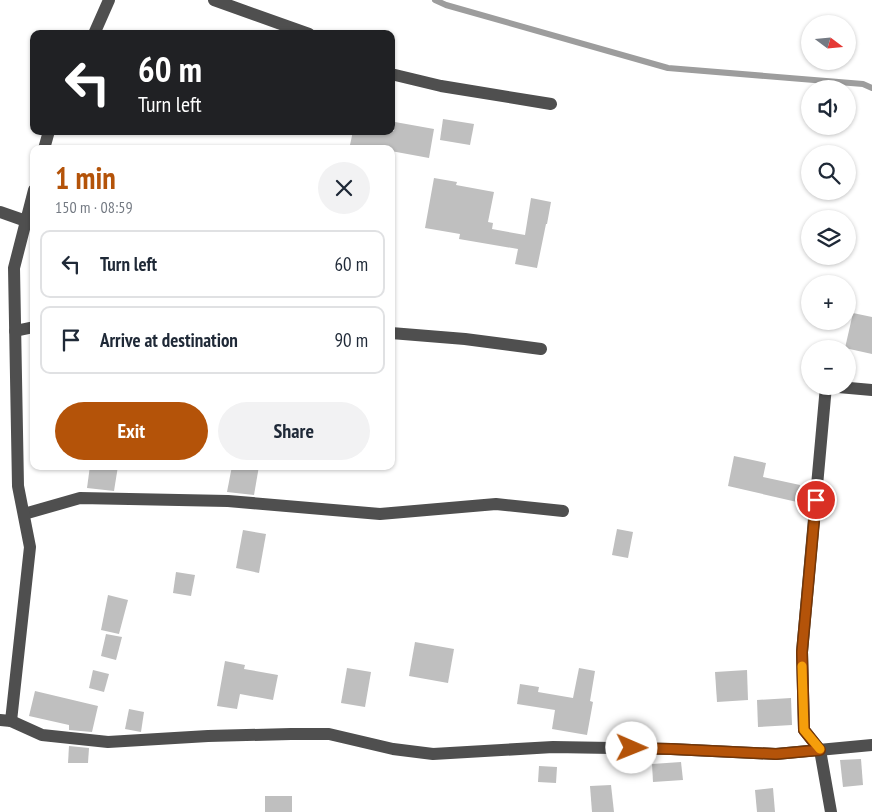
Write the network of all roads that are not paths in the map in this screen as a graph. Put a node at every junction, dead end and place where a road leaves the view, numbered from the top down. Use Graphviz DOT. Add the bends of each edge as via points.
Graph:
graph roads {
  1 [pos="109,0"];
  2 [pos="214,0"];
  3 [pos="96,30"];
  4 [pos="299,30"];
  5 [pos="395,75"];
  6 [pos="551,104"];
  7 [pos="30,206"];
  8 [pos="0,212"];
  9 [pos="26,221"];
  10 [pos="30,328"];
  11 [pos="15,331"];
  12 [pos="395,333"];
  13 [pos="541,349"];
  14 [pos="856,389"];
  15 [pos="872,390"];
  16 [pos="825,395"];
  17 [pos="563,511"];
  18 [pos="24,514"];
  19 [pos="6,721"];
  20 [pos="872,745"];
  21 [pos="820,750"];
  22 [pos="831,812"];
  1 -- 3 [label="street"];
  2 -- 4 [label="street"];
  5 -- 6 [label="street"];
  7 -- 9 [label="street"];
  8 -- 9 [label="street"];
  9 -- 11 [label="street" via="14,268"];
  10 -- 11 [label="street"];
  11 -- 18 [label="street" via="18,486"];
  12 -- 13 [label="street"];
  14 -- 15 [label="street"];
  16 -- 21 [label="street" via="802,652 804,730"];
  17 -- 18 [label="street" via="496,504 380,514 228,501 80,498"];
  18 -- 19 [label="street" via="30,547"];
  19 -- 21 [label="street" via="42,736 108,742 328,734 393,749 433,754 553,747 776,754"];
  20 -- 21 [label="street"];
  21 -- 22 [label="street"];
}
